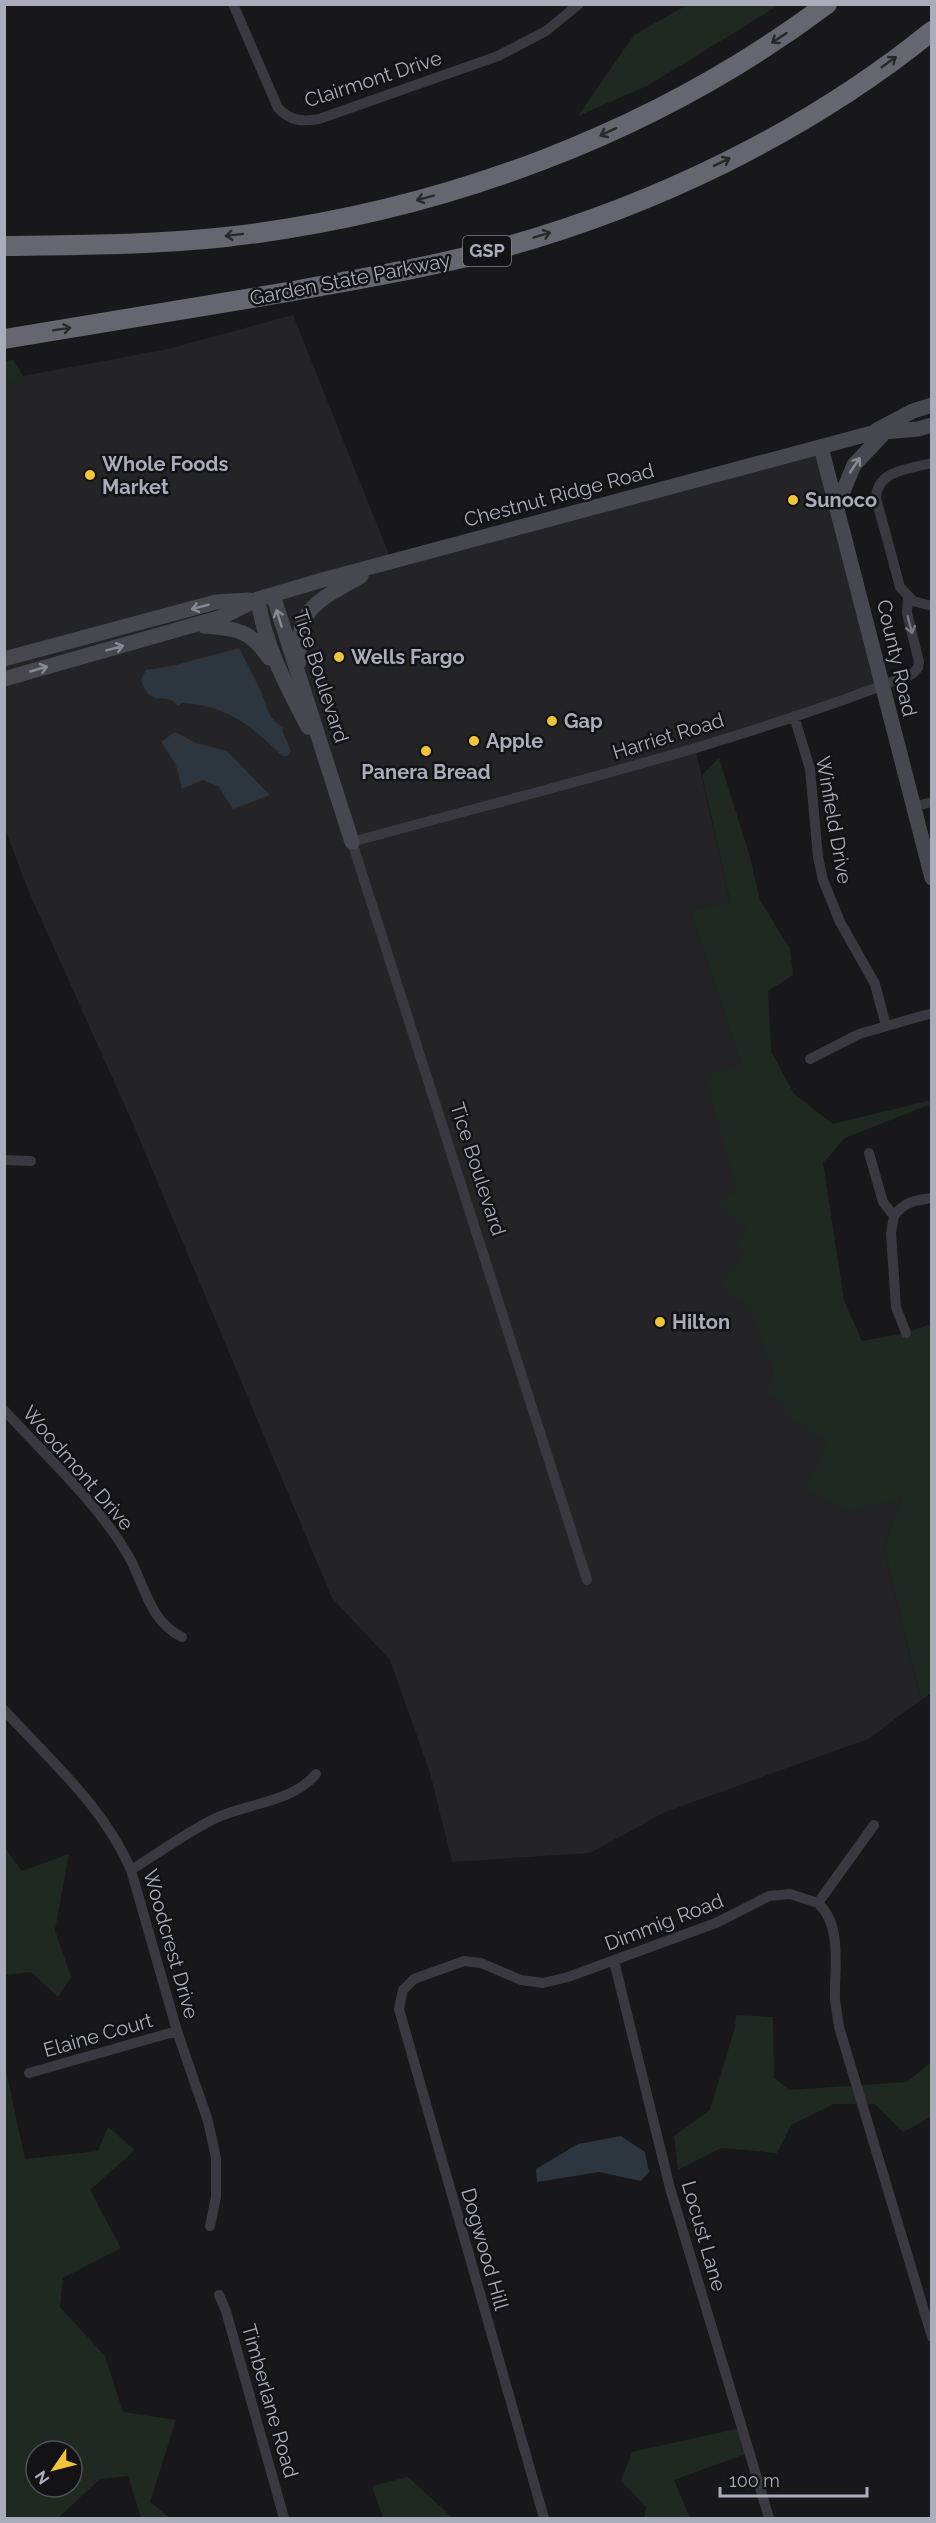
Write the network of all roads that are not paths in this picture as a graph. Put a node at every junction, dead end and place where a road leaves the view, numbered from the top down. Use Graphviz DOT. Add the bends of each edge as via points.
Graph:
graph roads {
  1 [pos="579,4"];
  2 [pos="827,4"];
  3 [pos="235,5"];
  4 [pos="928,34"];
  5 [pos="4,246"];
  6 [pos="4,339"];
  7 [pos="932,405"];
  8 [pos="932,425"];
  9 [pos="878,433"];
  10 [pos="821,447"];
  11 [pos="932,463"];
  12 [pos="837,506"];
  13 [pos="375,567"];
  14 [pos="273,595"];
  15 [pos="908,598"];
  16 [pos="258,599"];
  17 [pos="932,606"];
  18 [pos="195,625"];
  19 [pos="4,659"];
  20 [pos="4,679"];
  21 [pos="300,680"];
  22 [pos="284,681"];
  23 [pos="881,685"];
  24 [pos="794,716"];
  25 [pos="330,770"];
  26 [pos="932,802"];
  27 [pos="912,807"];
  28 [pos="352,842"];
  29 [pos="932,878"];
  30 [pos="932,1013"];
  31 [pos="886,1026"];
  32 [pos="810,1059"];
  33 [pos="869,1153"];
  34 [pos="4,1160"];
  35 [pos="31,1161"];
  36 [pos="932,1198"];
  37 [pos="894,1216"];
  38 [pos="906,1333"];
  39 [pos="4,1410"];
  40 [pos="587,1580"];
  41 [pos="182,1637"];
  42 [pos="4,1710"];
  43 [pos="316,1774"];
  44 [pos="874,1825"];
  45 [pos="131,1870"];
  46 [pos="818,1903"];
  47 [pos="614,1961"];
  48 [pos="403,1990"];
  49 [pos="177,2031"];
  50 [pos="29,2073"];
  51 [pos="210,2226"];
  52 [pos="219,2295"];
  53 [pos="932,2337"];
  54 [pos="284,2518"];
  55 [pos="544,2518"];
  56 [pos="769,2518"];
  1 -- 3 [label="street, Clairmont Drive" via="546,31 498,56 319,119 303,121 278,108"];
  2 -- 5 [label="highway, one-way" via="729,69 634,120 536,162 436,196 332,220 226,236 119,244"];
  6 -- 4 [label="highway, Garden State Parkway / GSP, one-way" via="390,274 546,234 647,197 744,151 836,98"];
  7 -- 9 [label="main road, Chestnut Ridge Road" via="913,411"];
  8 -- 9 [label="main road, Chestnut Ridge Road"];
  9 -- 10 [label="main road, Chestnut Ridge Road"];
  12 -- 9 [label="main road, one-way" via="854,465"];
  10 -- 12 [label="main road, County Road"];
  10 -- 13 [label="main road, Chestnut Ridge Road"];
  11 -- 15 [label="street" via="888,476 876,493 897,581"];
  12 -- 23 [label="main road, County Road"];
  13 -- 14 [label="main road, Chestnut Ridge Road"];
  13 -- 21 [label="main road" via="318,602 306,615 299,634"];
  14 -- 16 [label="main road, Chestnut Ridge Road"];
  21 -- 14 [label="main road, Tice Boulevard, one-way"];
  15 -- 17 [label="street"];
  15 -- 23 [label="street, Harriet Road, one-way" via="907,613 919,666 912,674"];
  16 -- 18 [label="main road, Chestnut Ridge Road"];
  16 -- 19 [label="main road, Chestnut Ridge Road, one-way" via="216,602"];
  16 -- 22 [label="main road, Tice Boulevard" via="264,629"];
  20 -- 18 [label="main road, Chestnut Ridge Road, one-way"];
  18 -- 22 [label="main road" via="234,628 249,635"];
  21 -- 25 [label="main road, Tice Boulevard"];
  22 -- 25 [label="main road, Tice Boulevard"];
  23 -- 24 [label="street, Harriet Road"];
  23 -- 27 [label="main road, County Road"];
  24 -- 28 [label="street, Harriet Road" via="644,763"];
  24 -- 31 [label="street, Winfield Drive" via="810,769 823,880 840,922 875,984"];
  25 -- 28 [label="main road, Tice Boulevard"];
  26 -- 27 [label="street"];
  27 -- 29 [label="main road, County Road"];
  28 -- 40 [label="street, Tice Boulevard"];
  30 -- 31 [label="street"];
  31 -- 32 [label="street" via="849,1038"];
  33 -- 37 [label="street" via="883,1202"];
  34 -- 35 [label="street"];
  36 -- 37 [label="street" via="906,1203"];
  37 -- 38 [label="street" via="891,1233 896,1307"];
  39 -- 41 [label="street, Woodmont Drive" via="112,1531 155,1615"];
  42 -- 45 [label="street, Woodcrest Drive" via="99,1813"];
  43 -- 45 [label="street" via="293,1792 210,1821"];
  44 -- 46 [label="street"];
  45 -- 49 [label="street, Woodcrest Drive"];
  46 -- 47 [label="street, Dimmig Road" via="790,1894 769,1896 716,1923"];
  46 -- 53 [label="street" via="833,1933 840,2027"];
  47 -- 48 [label="street, Dimmig Road" via="543,1983 520,1980 481,1963 464,1961 414,1978"];
  47 -- 56 [label="street, Locust Lane" via="670,2188"];
  48 -- 55 [label="street, Dogwood Hill" via="399,2009"];
  49 -- 50 [label="street, Elaine Court"];
  49 -- 51 [label="street, Woodcrest Drive" via="208,2121 216,2158 216,2197"];
  52 -- 54 [label="street, Timberlane Road"];
}
